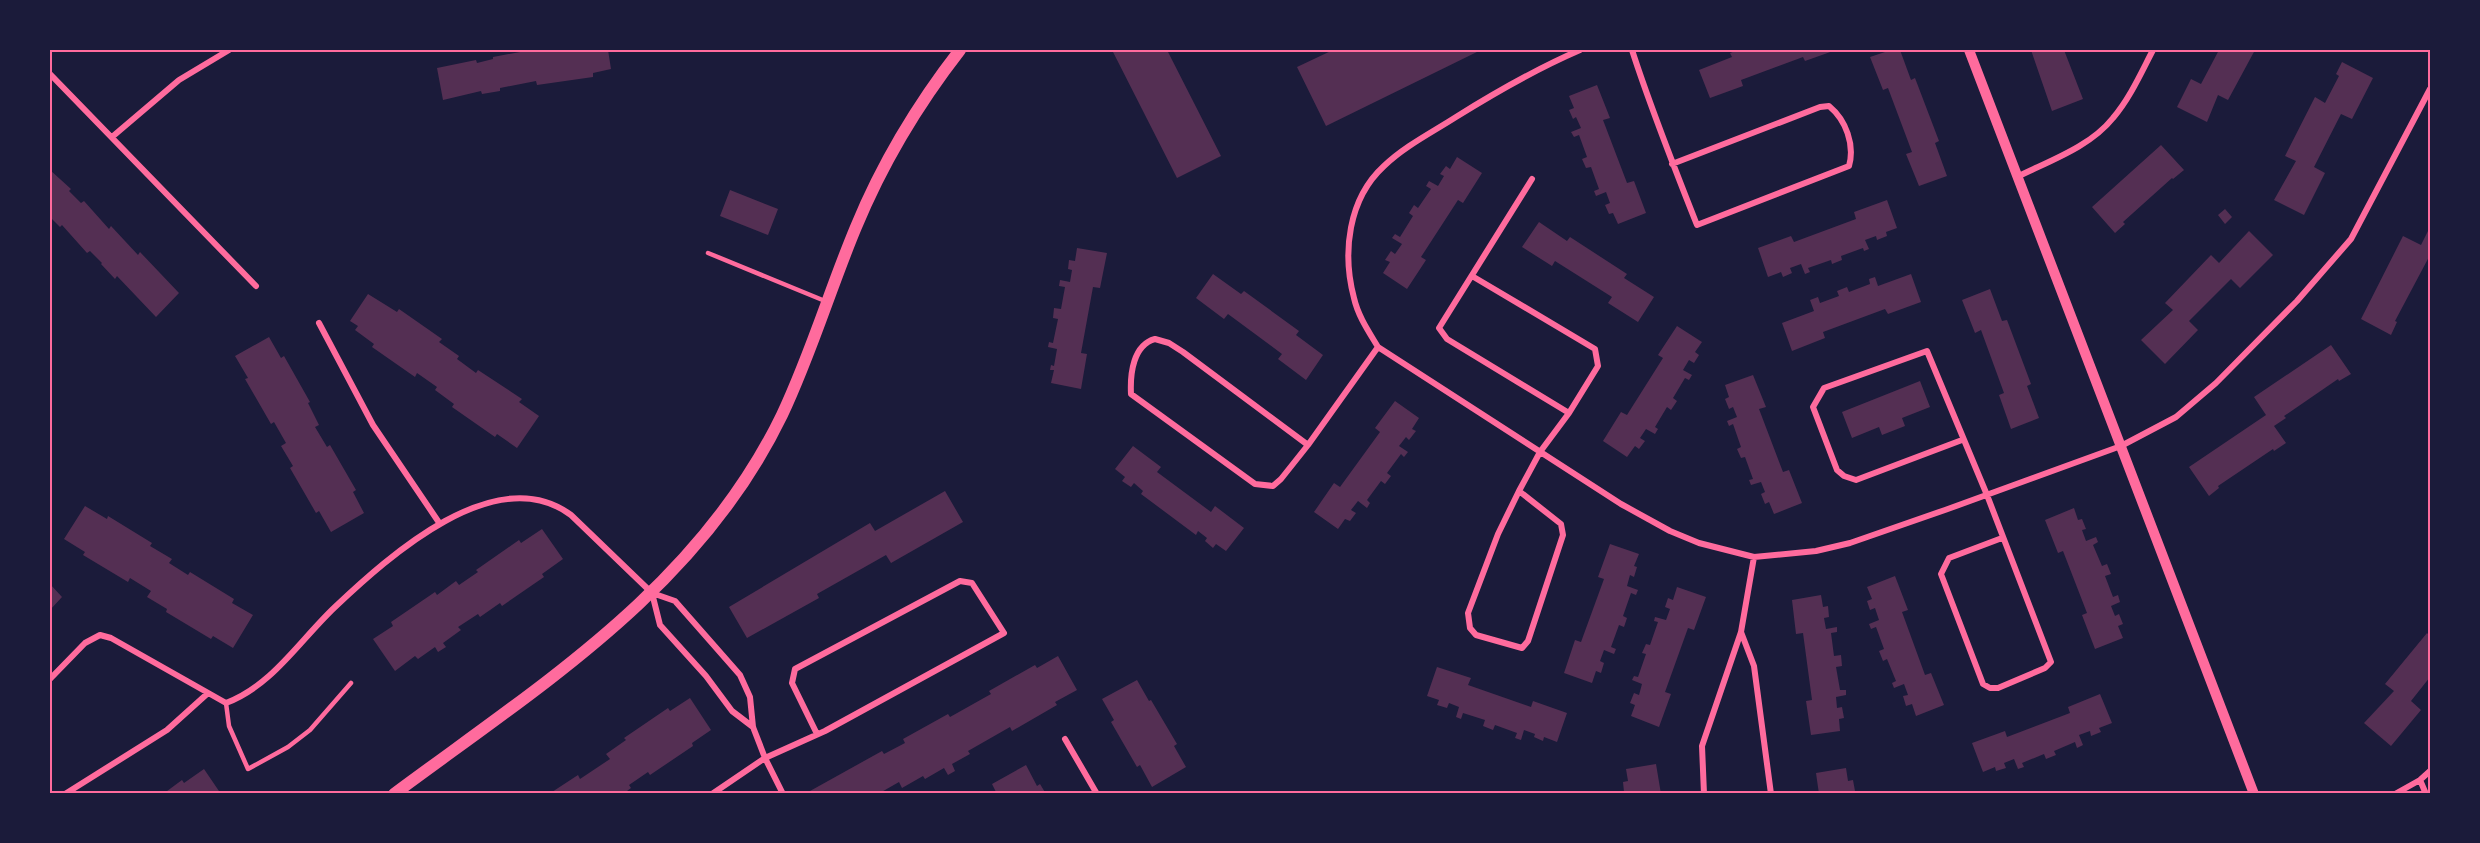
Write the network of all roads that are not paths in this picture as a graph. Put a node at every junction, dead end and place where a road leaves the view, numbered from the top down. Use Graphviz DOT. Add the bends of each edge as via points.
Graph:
graph roads {
  1 [pos="229,50"];
  2 [pos="960,50"];
  3 [pos="1580,50"];
  4 [pos="1632,50"];
  5 [pos="1969,50"];
  6 [pos="2153,50"];
  7 [pos="50,74"];
  8 [pos="2430,88"];
  9 [pos="112,137"];
  10 [pos="1672,164"];
  11 [pos="2017,177"];
  12 [pos="1532,179"];
  13 [pos="708,253"];
  14 [pos="1472,276"];
  15 [pos="256,286"];
  16 [pos="828,302"];
  17 [pos="319,322"];
  18 [pos="1378,347"];
  19 [pos="1569,413"];
  20 [pos="1962,440"];
  21 [pos="1308,445"];
  22 [pos="2121,446"];
  23 [pos="1540,452"];
  24 [pos="1520,491"];
  25 [pos="1987,495"];
  26 [pos="440,524"];
  27 [pos="2002,538"];
  28 [pos="1754,557"];
  29 [pos="652,594"];
  30 [pos="1741,632"];
  31 [pos="50,680"];
  32 [pos="351,683"];
  33 [pos="207,694"];
  34 [pos="226,703"];
  35 [pos="753,727"];
  36 [pos="817,734"];
  37 [pos="1065,739"];
  38 [pos="765,758"];
  39 [pos="2430,771"];
  40 [pos="2420,780"];
  41 [pos="65,794"];
  42 [pos="394,794"];
  43 [pos="712,794"];
  44 [pos="783,794"];
  45 [pos="1097,794"];
  46 [pos="1704,794"];
  47 [pos="1771,794"];
  48 [pos="2254,794"];
  49 [pos="2395,794"];
  50 [pos="2426,794"];
  1 -- 9 [label="street" via="179,80"];
  2 -- 16 [label="main road" via="929,90 877,181"];
  3 -- 18 [label="street" via="1506,85 1401,152 1371,180 1352,218 1350,276 1362,321"];
  4 -- 10 [label="street"];
  5 -- 11 [label="street"];
  6 -- 11 [label="street" via="2112,120 2078,146"];
  7 -- 9 [label="street"];
  8 -- 22 [label="street" via="2365,216 2340,254 2184,410"];
  9 -- 15 [label="street"];
  10 -- 10 [label="street" via="1697,225 1849,166 1851,146 1847,132 1829,106"];
  11 -- 22 [label="street"];
  12 -- 14 [label="street"];
  13 -- 16 [label="lane"];
  14 -- 19 [label="street" via="1595,349 1598,366"];
  14 -- 19 [label="street" via="1439,328 1447,339"];
  16 -- 29 [label="main road" via="781,416 751,469 699,540"];
  17 -- 26 [label="street" via="373,425"];
  18 -- 21 [label="street"];
  18 -- 23 [label="street"];
  19 -- 23 [label="street"];
  20 -- 20 [label="street" via="1927,351 1824,388 1813,407 1837,470 1856,480"];
  20 -- 25 [label="street"];
  21 -- 21 [label="street" via="1169,343 1155,339 1139,351 1130,382 1131,394 1255,484 1273,486"];
  22 -- 25 [label="street"];
  22 -- 48 [label="street"];
  23 -- 24 [label="street"];
  23 -- 28 [label="street" via="1670,531"];
  24 -- 24 [label="street" via="1497,534 1468,613 1476,635 1522,648 1528,641 1563,535 1561,524"];
  25 -- 27 [label="street"];
  25 -- 28 [label="street" via="1850,543 1795,555"];
  26 -- 29 [label="street" via="468,509 502,499 539,498 571,514"];
  26 -- 34 [label="street" via="378,567 260,684"];
  27 -- 27 [label="street" via="1949,558 1941,574 1983,684 1990,688 2045,668 2051,662"];
  28 -- 30 [label="street"];
  29 -- 35 [label="street" via="660,625 732,711"];
  29 -- 35 [label="street" via="675,601 740,675 750,697"];
  29 -- 42 [label="main road" via="572,662"];
  30 -- 46 [label="street" via="1702,746"];
  30 -- 47 [label="street" via="1754,666"];
  31 -- 33 [label="street" via="86,643 100,635"];
  32 -- 34 [label="lane" via="310,730 248,769 229,726"];
  33 -- 34 [label="street"];
  33 -- 41 [label="street" via="166,730"];
  35 -- 38 [label="street"];
  36 -- 36 [label="street" via="792,683 795,669 960,581 972,583 1004,633"];
  36 -- 38 [label="street"];
  37 -- 45 [label="street"];
  38 -- 43 [label="street"];
  38 -- 44 [label="street"];
  39 -- 40 [label="street"];
  40 -- 49 [label="street"];
  40 -- 50 [label="street"];
}
